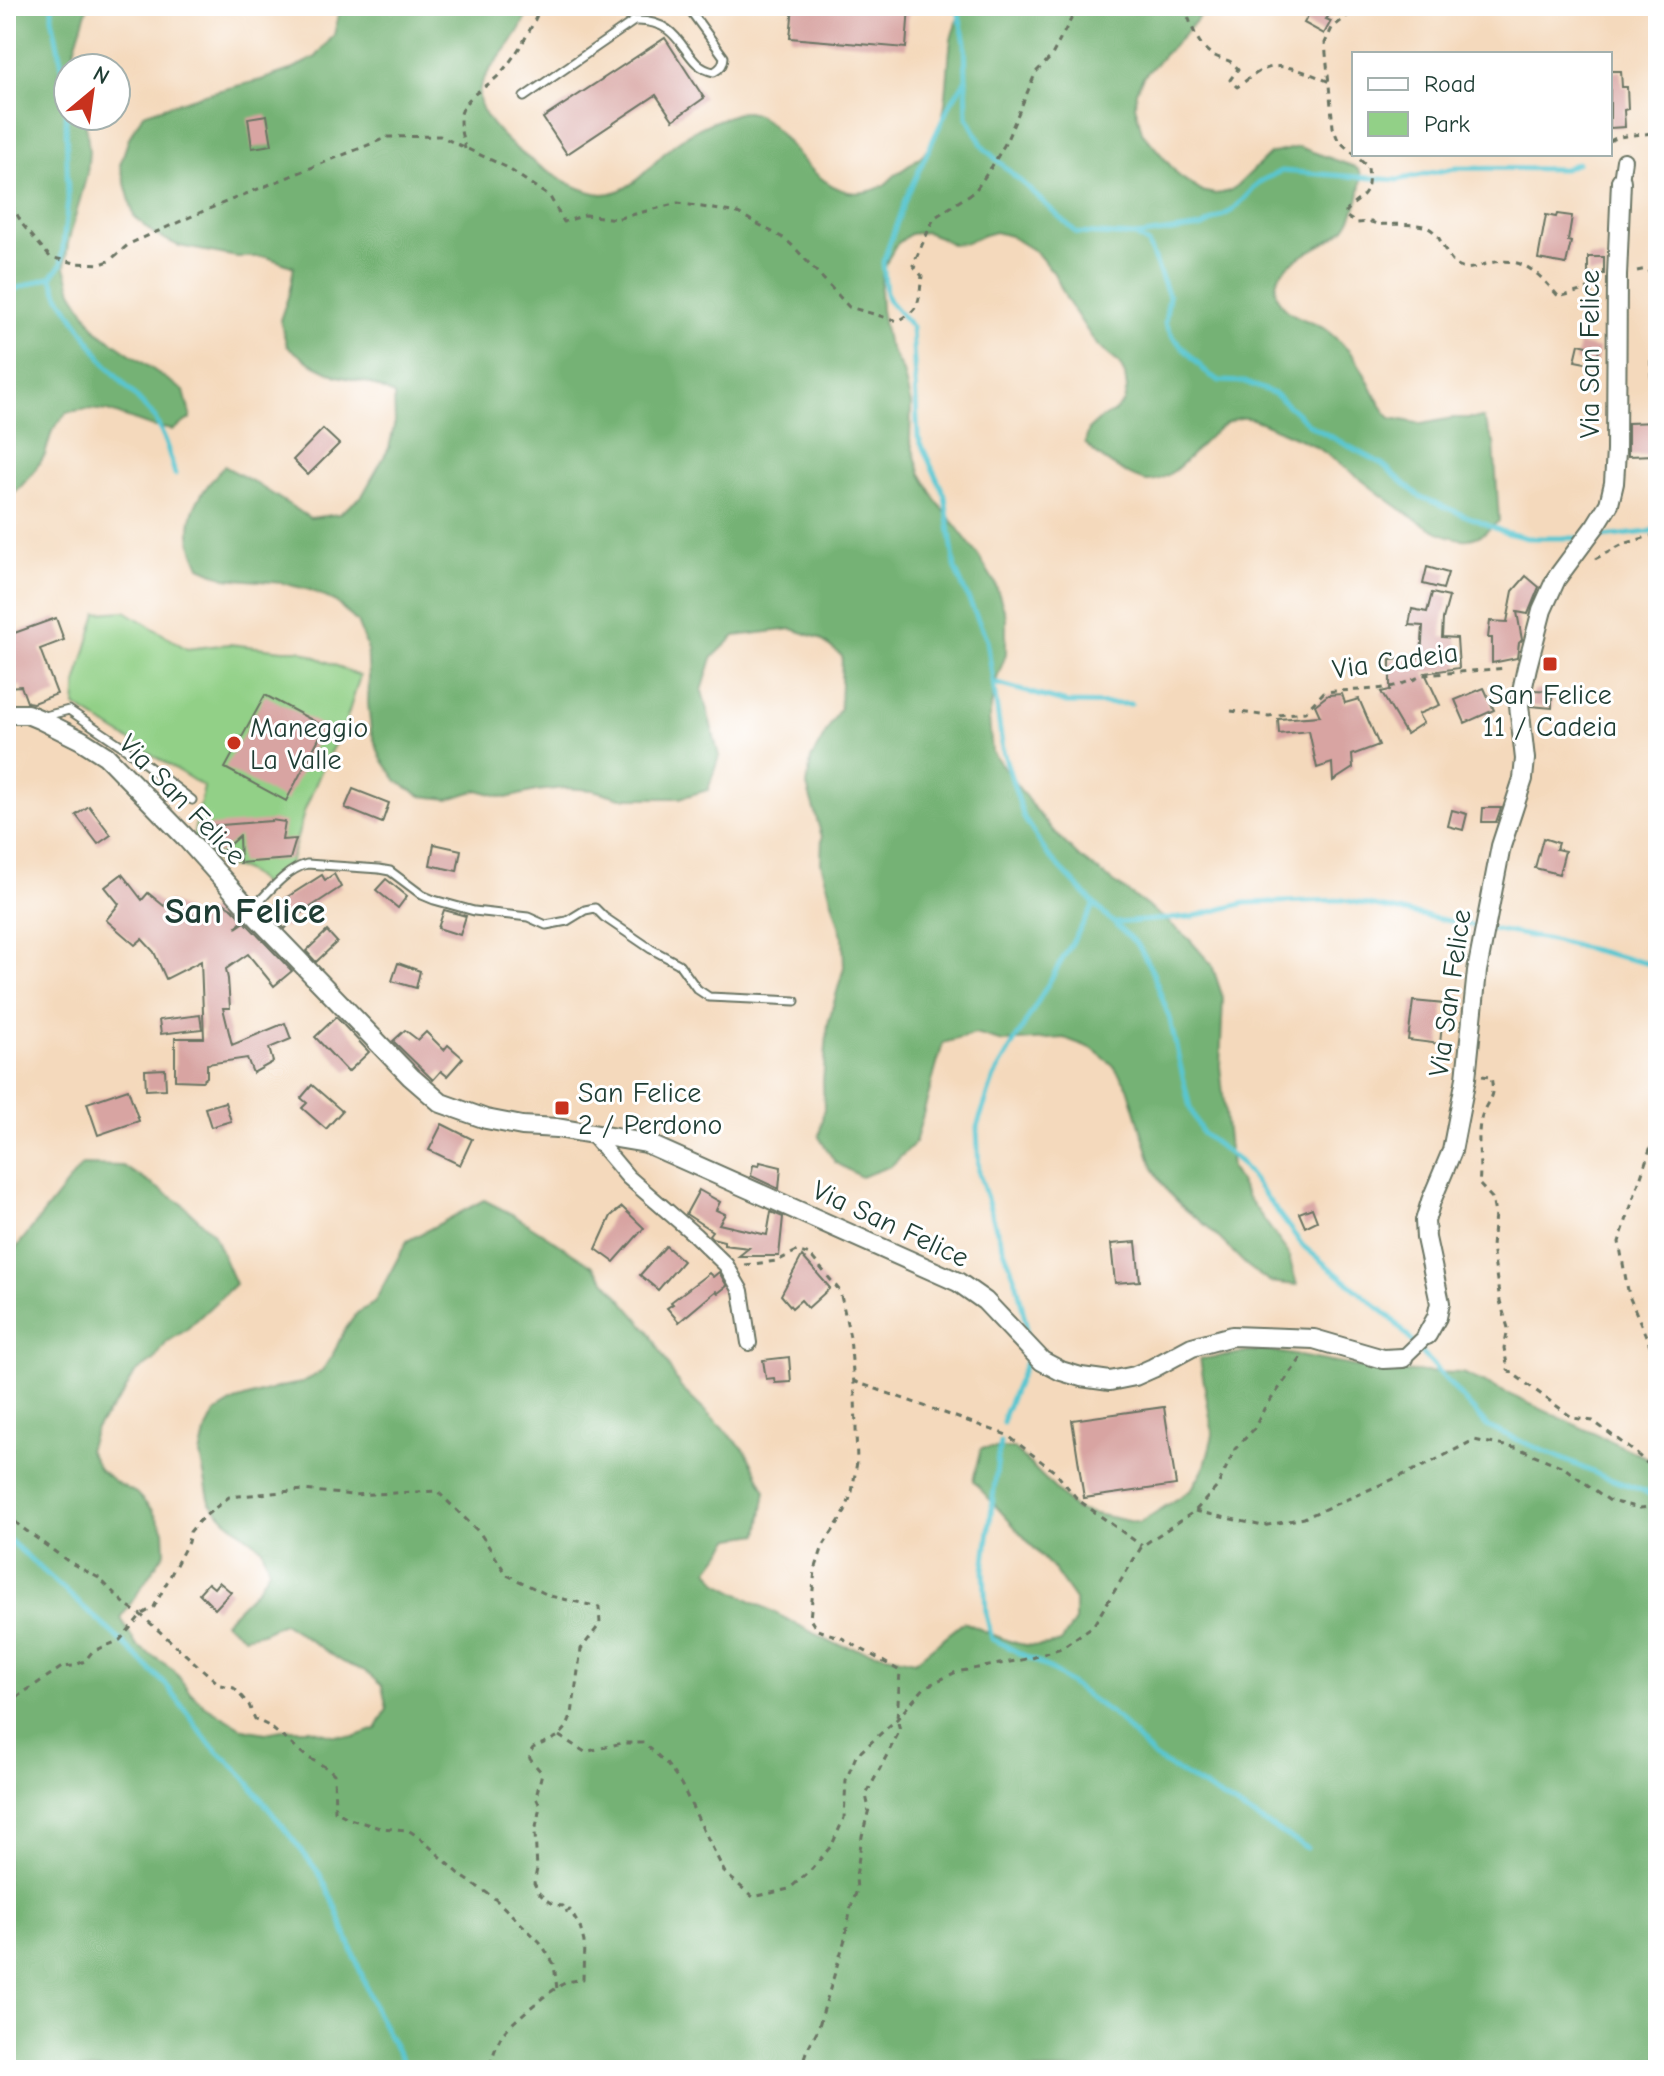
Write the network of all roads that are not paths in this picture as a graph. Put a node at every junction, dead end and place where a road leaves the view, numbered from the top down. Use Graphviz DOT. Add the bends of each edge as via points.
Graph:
graph roads {
  1 [pos="687,6"];
  2 [pos="524,97"];
  3 [pos="1624,160"];
  4 [pos="1621,181"];
  5 [pos="6,714"];
  6 [pos="39,719"];
  7 [pos="192,800"];
  8 [pos="251,911"];
  9 [pos="795,1001"];
  10 [pos="591,1133"];
  11 [pos="1427,1335"];
  12 [pos="749,1343"];
  13 [pos="1403,1358"];
  1 -- 2 [label="lane" via="724,57 714,72 702,68 667,28 634,21"];
  3 -- 4 [label="street, Via San Felice"];
  4 -- 11 [label="street, Via San Felice" via="1614,483 1584,556 1556,579 1527,667 1519,705 1523,779 1501,846 1487,916 1452,1151 1425,1221 1440,1303"];
  5 -- 6 [label="street, Via San Felice"];
  6 -- 7 [label="lane" via="69,710"];
  6 -- 8 [label="street, Via San Felice" via="106,756"];
  8 -- 9 [label="lane" via="300,866 379,869 434,900 546,925 595,908 679,964 709,997"];
  8 -- 10 [label="street, Via San Felice" via="441,1103 486,1119"];
  10 -- 12 [label="street" via="628,1177 726,1265 741,1291"];
  10 -- 13 [label="street, Via San Felice" via="646,1143 958,1282 985,1301 1042,1361 1081,1377 1110,1381 1135,1376 1192,1347 1232,1336 1314,1339 1383,1359"];
  11 -- 13 [label="street, Via San Felice"];
}
